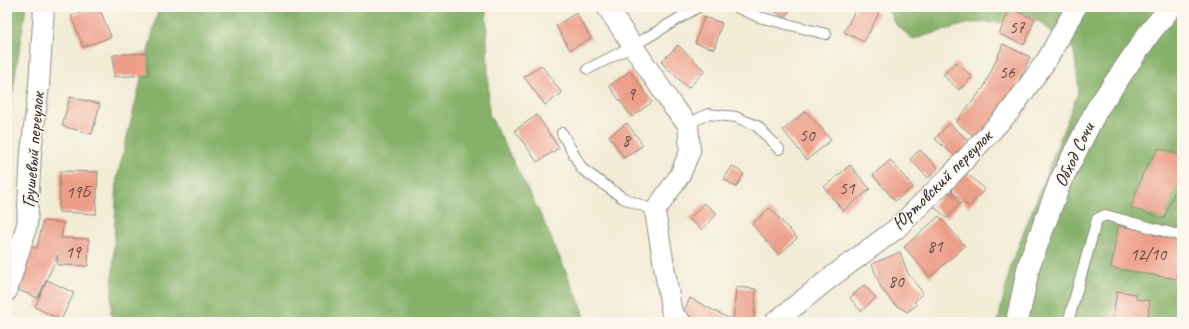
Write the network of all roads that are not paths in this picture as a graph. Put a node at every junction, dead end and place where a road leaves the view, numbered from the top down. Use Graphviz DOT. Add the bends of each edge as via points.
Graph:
graph roads {
  1 [pos="44,7"];
  2 [pos="607,7"];
  3 [pos="698,7"];
  4 [pos="736,7"];
  5 [pos="1076,7"];
  6 [pos="1171,7"];
  7 [pos="826,34"];
  8 [pos="633,46"];
  9 [pos="588,69"];
  10 [pos="688,124"];
  11 [pos="562,133"];
  12 [pos="779,149"];
  13 [pos="654,211"];
  14 [pos="1182,236"];
  15 [pos="7,291"];
  16 [pos="681,322"];
  17 [pos="775,322"];
  18 [pos="1017,322"];
  19 [pos="1068,322"];
  1 -- 15 [label="street, Грушевый переулок" via="27,225"];
  2 -- 8 [label="street"];
  3 -- 8 [label="lane"];
  4 -- 7 [label="lane" via="759,17"];
  5 -- 17 [label="street, Юртовский переулок" via="1048,58 1011,110 949,177 896,229"];
  6 -- 18 [label="highway, Обход Сочи" via="1150,32 1097,109 1060,182 1029,265"];
  8 -- 9 [label="lane"];
  8 -- 10 [label="street" via="674,108"];
  10 -- 12 [label="lane" via="708,114 736,117 757,126"];
  10 -- 13 [label="street" via="690,151 680,175"];
  11 -- 13 [label="lane" via="582,170 623,198"];
  13 -- 16 [label="street" via="672,314"];
  14 -- 19 [label="lane" via="1105,215 1097,219"];
}
